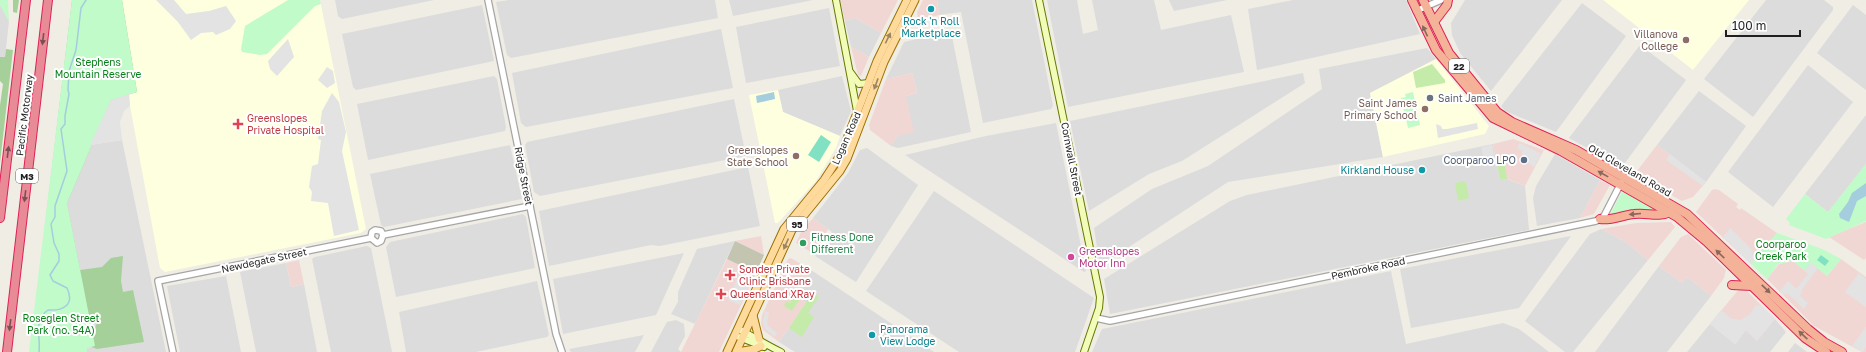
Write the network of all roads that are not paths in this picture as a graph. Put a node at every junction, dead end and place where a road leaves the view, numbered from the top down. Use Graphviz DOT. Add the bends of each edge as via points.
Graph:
graph roads {
  1 [pos="26,0"];
  2 [pos="48,0"];
  3 [pos="488,0"];
  4 [pos="836,0"];
  5 [pos="907,0"];
  6 [pos="915,0"];
  7 [pos="1039,0"];
  8 [pos="1412,0"];
  9 [pos="1441,0"];
  10 [pos="1448,0"];
  11 [pos="1425,3"];
  12 [pos="1416,11"];
  13 [pos="1434,22"];
  14 [pos="851,72"];
  15 [pos="869,83"];
  16 [pos="858,112"];
  17 [pos="1623,180"];
  18 [pos="530,206"];
  19 [pos="1671,212"];
  20 [pos="0,218"];
  21 [pos="1600,220"];
  22 [pos="383,235"];
  23 [pos="371,238"];
  24 [pos="1732,284"];
  25 [pos="1752,286"];
  26 [pos="753,315"];
  27 [pos="1096,318"];
  28 [pos="740,334"];
  29 [pos="760,342"];
  30 [pos="7,352"];
  31 [pos="173,352"];
  32 [pos="562,352"];
  33 [pos="727,352"];
  34 [pos="736,352"];
  35 [pos="781,352"];
  36 [pos="1084,352"];
  37 [pos="1826,352"];
  38 [pos="1842,352"];
  20 -- 1 [label="highway, Pacific Motorway / M3, one-way"];
  2 -- 30 [label="highway, Pacific Motorway / M3, one-way"];
  3 -- 18 [label="street, Ridge Street"];
  4 -- 14 [label="main road"];
  15 -- 5 [label="main road, Logan Road / 95, one-way"];
  6 -- 26 [label="main road, Logan Road / 95, one-way" via="884,62 847,158 840,171 792,230"];
  7 -- 27 [label="main road, Cornwall Street" via="1099,293 1100,305"];
  8 -- 12 [label="highway, Old Cleveland Road / 22"];
  9 -- 11 [label="street"];
  10 -- 13 [label="highway"];
  11 -- 12 [label="street"];
  11 -- 13 [label="highway, Old Cleveland Road / 22"];
  17 -- 12 [label="highway, Old Cleveland Road / 22, one-way" via="1492,118 1436,50"];
  13 -- 17 [label="highway, Old Cleveland Road / 22" via="1453,58 1500,114 1518,125 1576,150"];
  14 -- 15 [label="main road" via="859,84"];
  14 -- 16 [label="main road"];
  15 -- 16 [label="main road, Logan Road / 95"];
  16 -- 28 [label="main road, Logan Road / 95" via="833,167 784,229"];
  17 -- 19 [label="highway, Old Cleveland Road / 22"];
  17 -- 21 [label="street"];
  17 -- 38 [label="highway, Old Cleveland Road / 22, one-way" via="1672,205 1694,220 1804,326"];
  18 -- 22 [label="street"];
  18 -- 32 [label="street, Ridge Street" via="557,340"];
  19 -- 21 [label="highway, one-way" via="1661,216 1638,214"];
  25 -- 19 [label="highway, Old Cleveland Road / 22, one-way" via="1699,234"];
  21 -- 27 [label="street, Pembroke Road" via="1110,321"];
  22 -- 23 [label="street" via="381,241 377,242"];
  22 -- 23 [label="street" via="381,231 375,230"];
  23 -- 31 [label="street, Newdegate Street" via="158,281"];
  24 -- 25 [label="highway"];
  37 -- 25 [label="highway, Old Cleveland Road / 22, one-way" via="1805,338"];
  26 -- 28 [label="main road, Logan Road / 95"];
  26 -- 29 [label="main road"];
  27 -- 36 [label="main road, Cornwall Street"];
  28 -- 29 [label="main road"];
  28 -- 33 [label="main road, Logan Road / 95"];
  28 -- 34 [label="main road, Logan Road / 95"];
  29 -- 34 [label="main road" via="755,349"];
  29 -- 35 [label="main road"];
}
